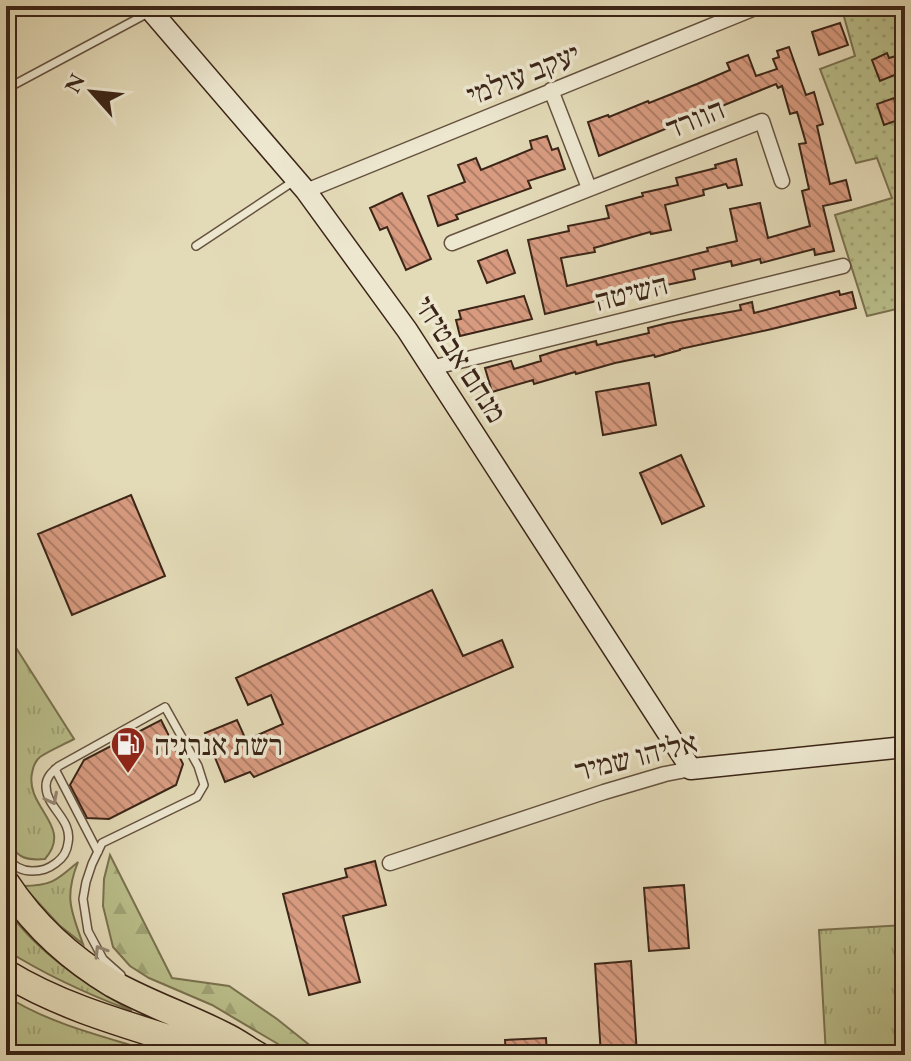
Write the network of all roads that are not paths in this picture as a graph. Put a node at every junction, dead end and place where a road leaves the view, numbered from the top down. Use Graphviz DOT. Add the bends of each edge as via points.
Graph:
graph roads {
  1 [pos="760,6"];
  2 [pos="149,9"];
  3 [pos="6,89"];
  4 [pos="551,90"];
  5 [pos="782,181"];
  6 [pos="301,185"];
  7 [pos="589,188"];
  8 [pos="452,243"];
  9 [pos="196,246"];
  10 [pos="843,266"];
  11 [pos="431,368"];
  12 [pos="905,747"];
  13 [pos="55,769"];
  14 [pos="691,769"];
  15 [pos="98,852"];
  16 [pos="6,857"];
  17 [pos="390,863"];
  18 [pos="6,883"];
  19 [pos="6,973"];
  20 [pos="182,1016"];
  21 [pos="221,1055"];
  22 [pos="257,1055"];
  1 -- 4 [label="street, יעקב עולמי"];
  2 -- 3 [label="lane"];
  2 -- 6 [label="street, מנחם אבטיחי"];
  4 -- 6 [label="street, יעקב עולמי"];
  4 -- 7 [label="street"];
  5 -- 7 [label="street, הוורד" via="762,121"];
  6 -- 9 [label="lane"];
  6 -- 11 [label="street, מנחם אבטיחי"];
  7 -- 8 [label="street, הוורד"];
  10 -- 11 [label="street, השיטה"];
  11 -- 14 [label="street, מנחם אבטיחי"];
  12 -- 14 [label="street, אליהו שמיר"];
  13 -- 15 [label="lane"];
  13 -- 15 [label="lane" via="165,707 198,766 204,785 197,797 102,843"];
  13 -- 16 [label="lane, one-way" via="46,782 47,793 68,826 67,850 40,871 25,871"];
  14 -- 17 [label="street, אליהו שמיר"];
  20 -- 15 [label="lane, one-way" via="118,973 103,959 88,931 83,899"];
  18 -- 20 [label="highway" via="36,921 83,963"];
  19 -- 21 [label="highway" via="75,1006"];
  20 -- 22 [label="highway"];
}
